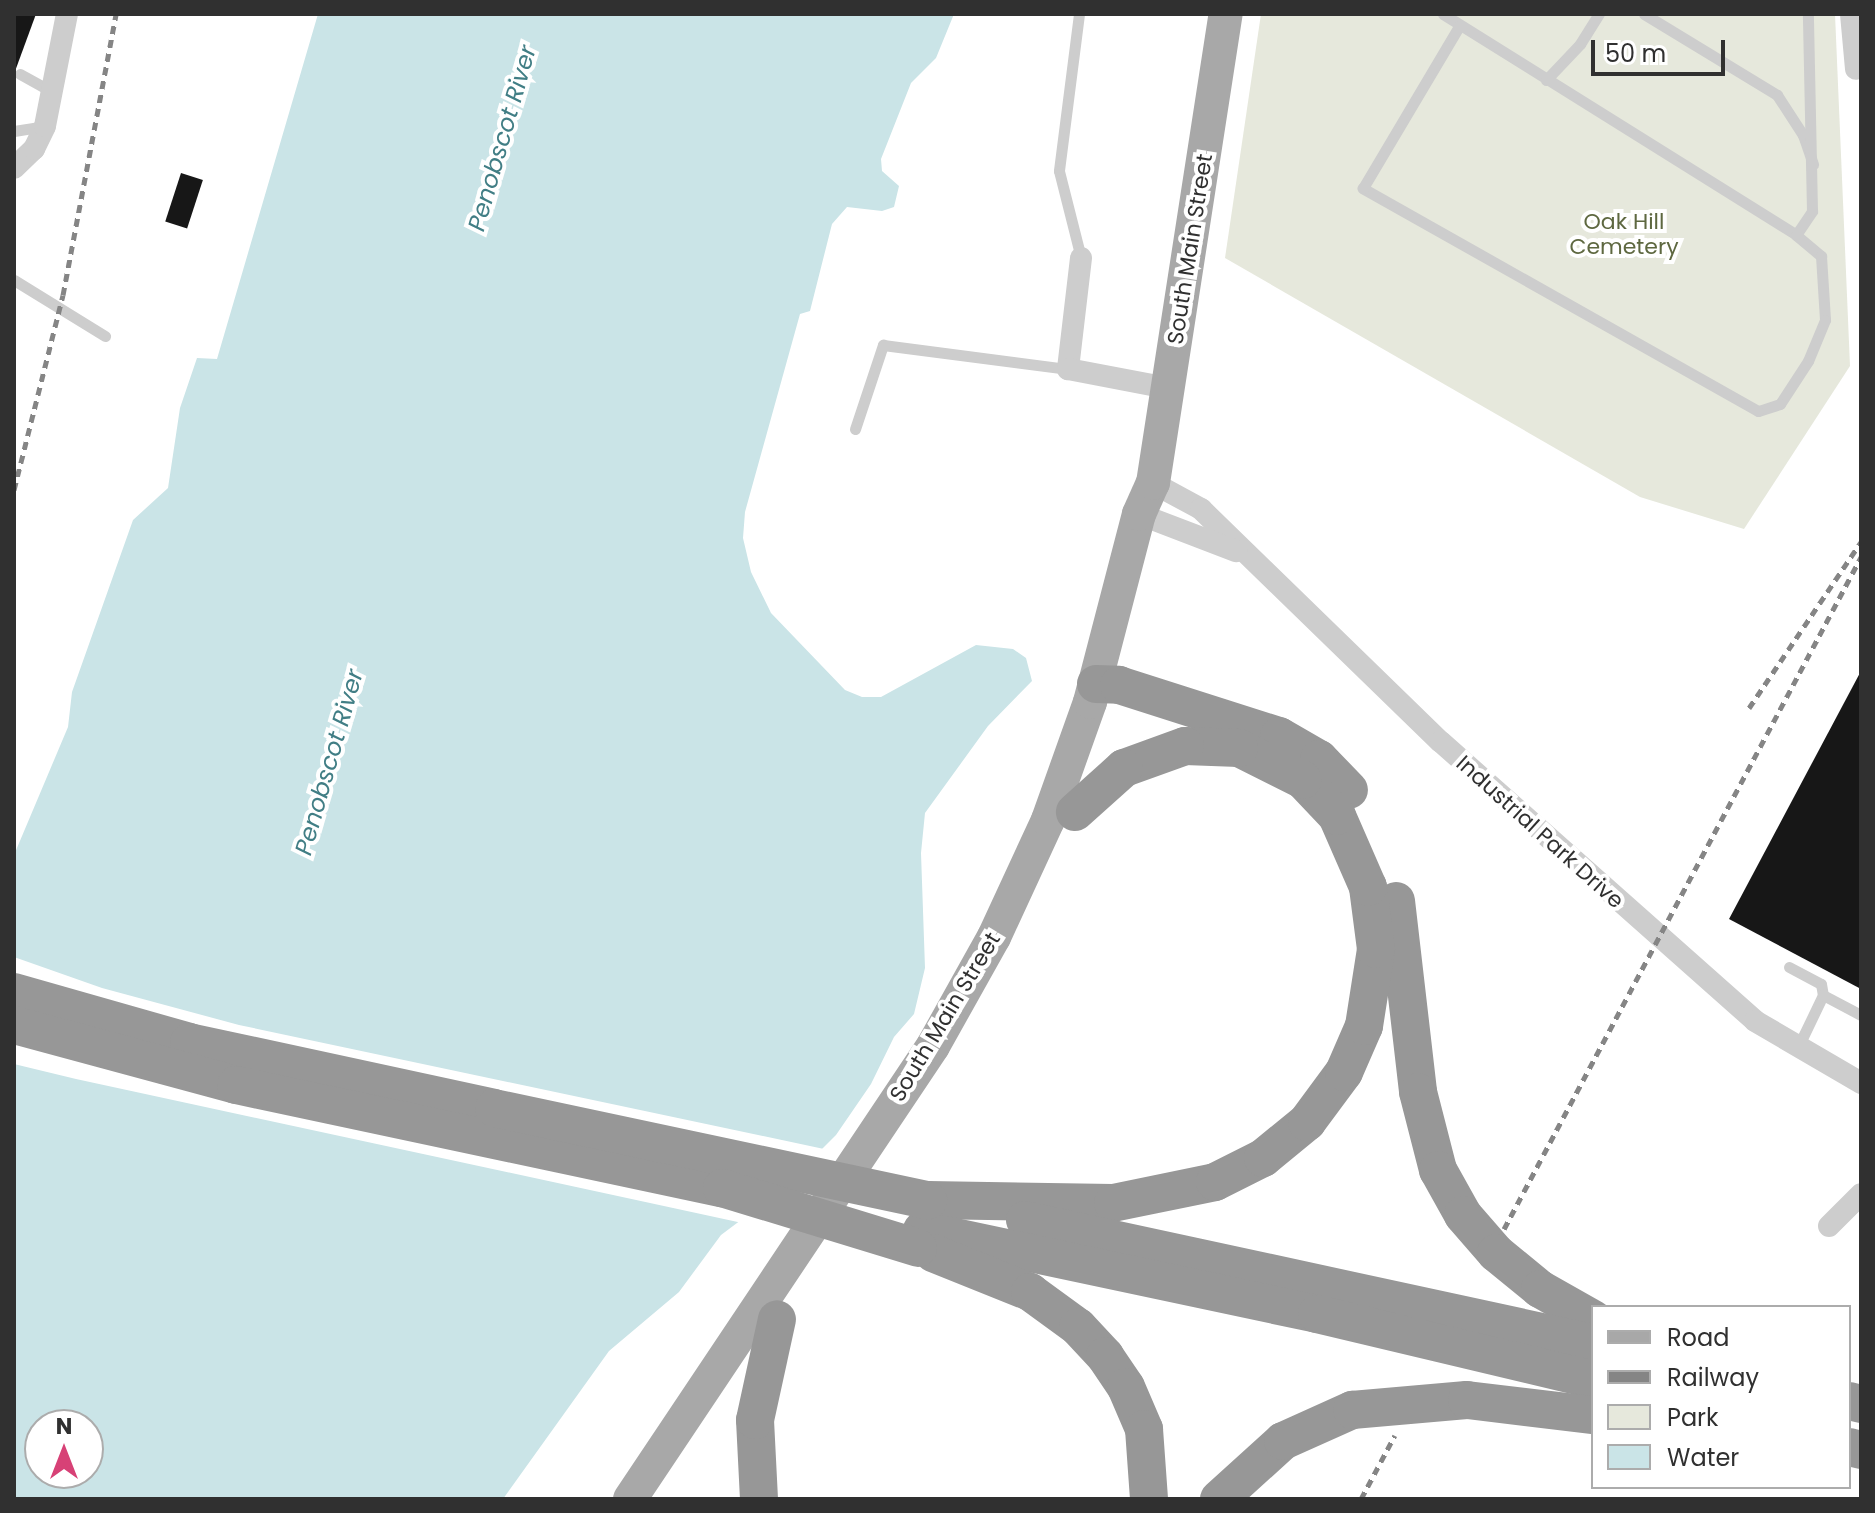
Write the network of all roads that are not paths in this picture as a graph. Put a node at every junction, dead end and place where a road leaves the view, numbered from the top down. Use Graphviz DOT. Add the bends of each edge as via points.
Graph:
graph roads {
  1 [pos="67,14"];
  2 [pos="1079,14"];
  3 [pos="1226,14"];
  4 [pos="1443,14"];
  5 [pos="1599,14"];
  6 [pos="1644,14"];
  7 [pos="1808,14"];
  8 [pos="1851,14"];
  9 [pos="1459,26"];
  10 [pos="1856,69"];
  11 [pos="20,74"];
  12 [pos="1546,80"];
  13 [pos="54,92"];
  14 [pos="45,126"];
  15 [pos="14,131"];
  16 [pos="1813,164"];
  17 [pos="14,168"];
  18 [pos="1796,235"];
  19 [pos="1081,258"];
  20 [pos="14,280"];
  21 [pos="105,336"];
  22 [pos="1068,369"];
  23 [pos="1168,388"];
  24 [pos="855,429"];
  25 [pos="1153,483"];
  26 [pos="1148,518"];
  27 [pos="1241,553"];
  28 [pos="1105,693"];
  29 [pos="1239,748"];
  30 [pos="1075,812"];
  31 [pos="1789,967"];
  32 [pos="14,984"];
  33 [pos="14,992"];
  34 [pos="1823,995"];
  35 [pos="68,1009"];
  36 [pos="1861,1015"];
  37 [pos="14,1025"];
  38 [pos="14,1045"];
  39 [pos="1798,1047"];
  40 [pos="1861,1083"];
  41 [pos="236,1085"];
  42 [pos="1861,1194"];
  43 [pos="923,1226"];
  44 [pos="1829,1226"];
  45 [pos="1591,1318"];
  46 [pos="777,1319"];
  47 [pos="1591,1343"];
  48 [pos="1591,1380"];
  49 [pos="1591,1415"];
  50 [pos="630,1499"];
  51 [pos="657,1499"];
  52 [pos="759,1499"];
  53 [pos="1149,1499"];
  54 [pos="1219,1499"];
  1 -- 13 [label="street"];
  2 -- 19 [label="lane" via="1059,171 1065,213"];
  3 -- 23 [label="main road, South Main Street"];
  4 -- 9 [label="lane"];
  5 -- 12 [label="lane"];
  6 -- 16 [label="lane" via="1777,95 1803,135"];
  7 -- 16 [label="lane"];
  8 -- 10 [label="street"];
  9 -- 12 [label="lane"];
  9 -- 18 [label="lane" via="1363,188 1758,411 1780,404 1808,361 1825,320 1821,256"];
  11 -- 13 [label="lane"];
  12 -- 18 [label="lane"];
  13 -- 14 [label="street"];
  14 -- 15 [label="lane"];
  14 -- 17 [label="street" via="34,149"];
  16 -- 18 [label="lane" via="1812,211"];
  19 -- 22 [label="street"];
  20 -- 21 [label="lane"];
  22 -- 23 [label="street"];
  22 -- 24 [label="lane" via="883,345"];
  23 -- 25 [label="main road, South Main Street"];
  25 -- 26 [label="main road, South Main Street"];
  25 -- 27 [label="street, Industrial Park Drive" via="1192,502"];
  26 -- 27 [label="street, Industrial Park Drive"];
  26 -- 28 [label="main road, South Main Street"];
  27 -- 39 [label="street, Industrial Park Drive" via="1658,939 1755,1021"];
  28 -- 29 [label="highway"];
  28 -- 30 [label="main road, South Main Street"];
  28 -- 45 [label="highway" via="1293,743 1319,759 1352,794 1375,834 1396,899 1418,1092 1438,1170 1463,1215 1496,1253 1540,1289"];
  28 -- 50 [label="main road, South Main Street" via="1029,864 963,994"];
  29 -- 30 [label="highway" via="1203,744 1151,755 1102,783"];
  29 -- 43 [label="highway" via="1289,771 1327,803 1353,843 1368,887 1376,934 1372,995 1359,1041 1335,1087 1287,1141 1241,1170 1196,1189"];
  30 -- 46 [label="main road, South Main Street" via="1029,915 964,1037"];
  31 -- 34 [label="lane" via="1821,984"];
  32 -- 35 [label="highway"];
  33 -- 35 [label="highway"];
  34 -- 36 [label="lane"];
  34 -- 39 [label="lane"];
  35 -- 43 [label="highway, bridge"];
  37 -- 41 [label="highway"];
  38 -- 41 [label="highway"];
  39 -- 40 [label="street, Industrial Park Drive"];
  41 -- 43 [label="highway, bridge"];
  42 -- 44 [label="street"];
  43 -- 47 [label="highway"];
  43 -- 48 [label="highway"];
  43 -- 53 [label="highway" via="1092,1341 1117,1372 1139,1415 1149,1459"];
  46 -- 51 [label="main road, South Main Street"];
  46 -- 52 [label="highway" via="755,1420"];
  49 -- 54 [label="highway" via="1447,1399 1352,1410 1283,1441"];
}
